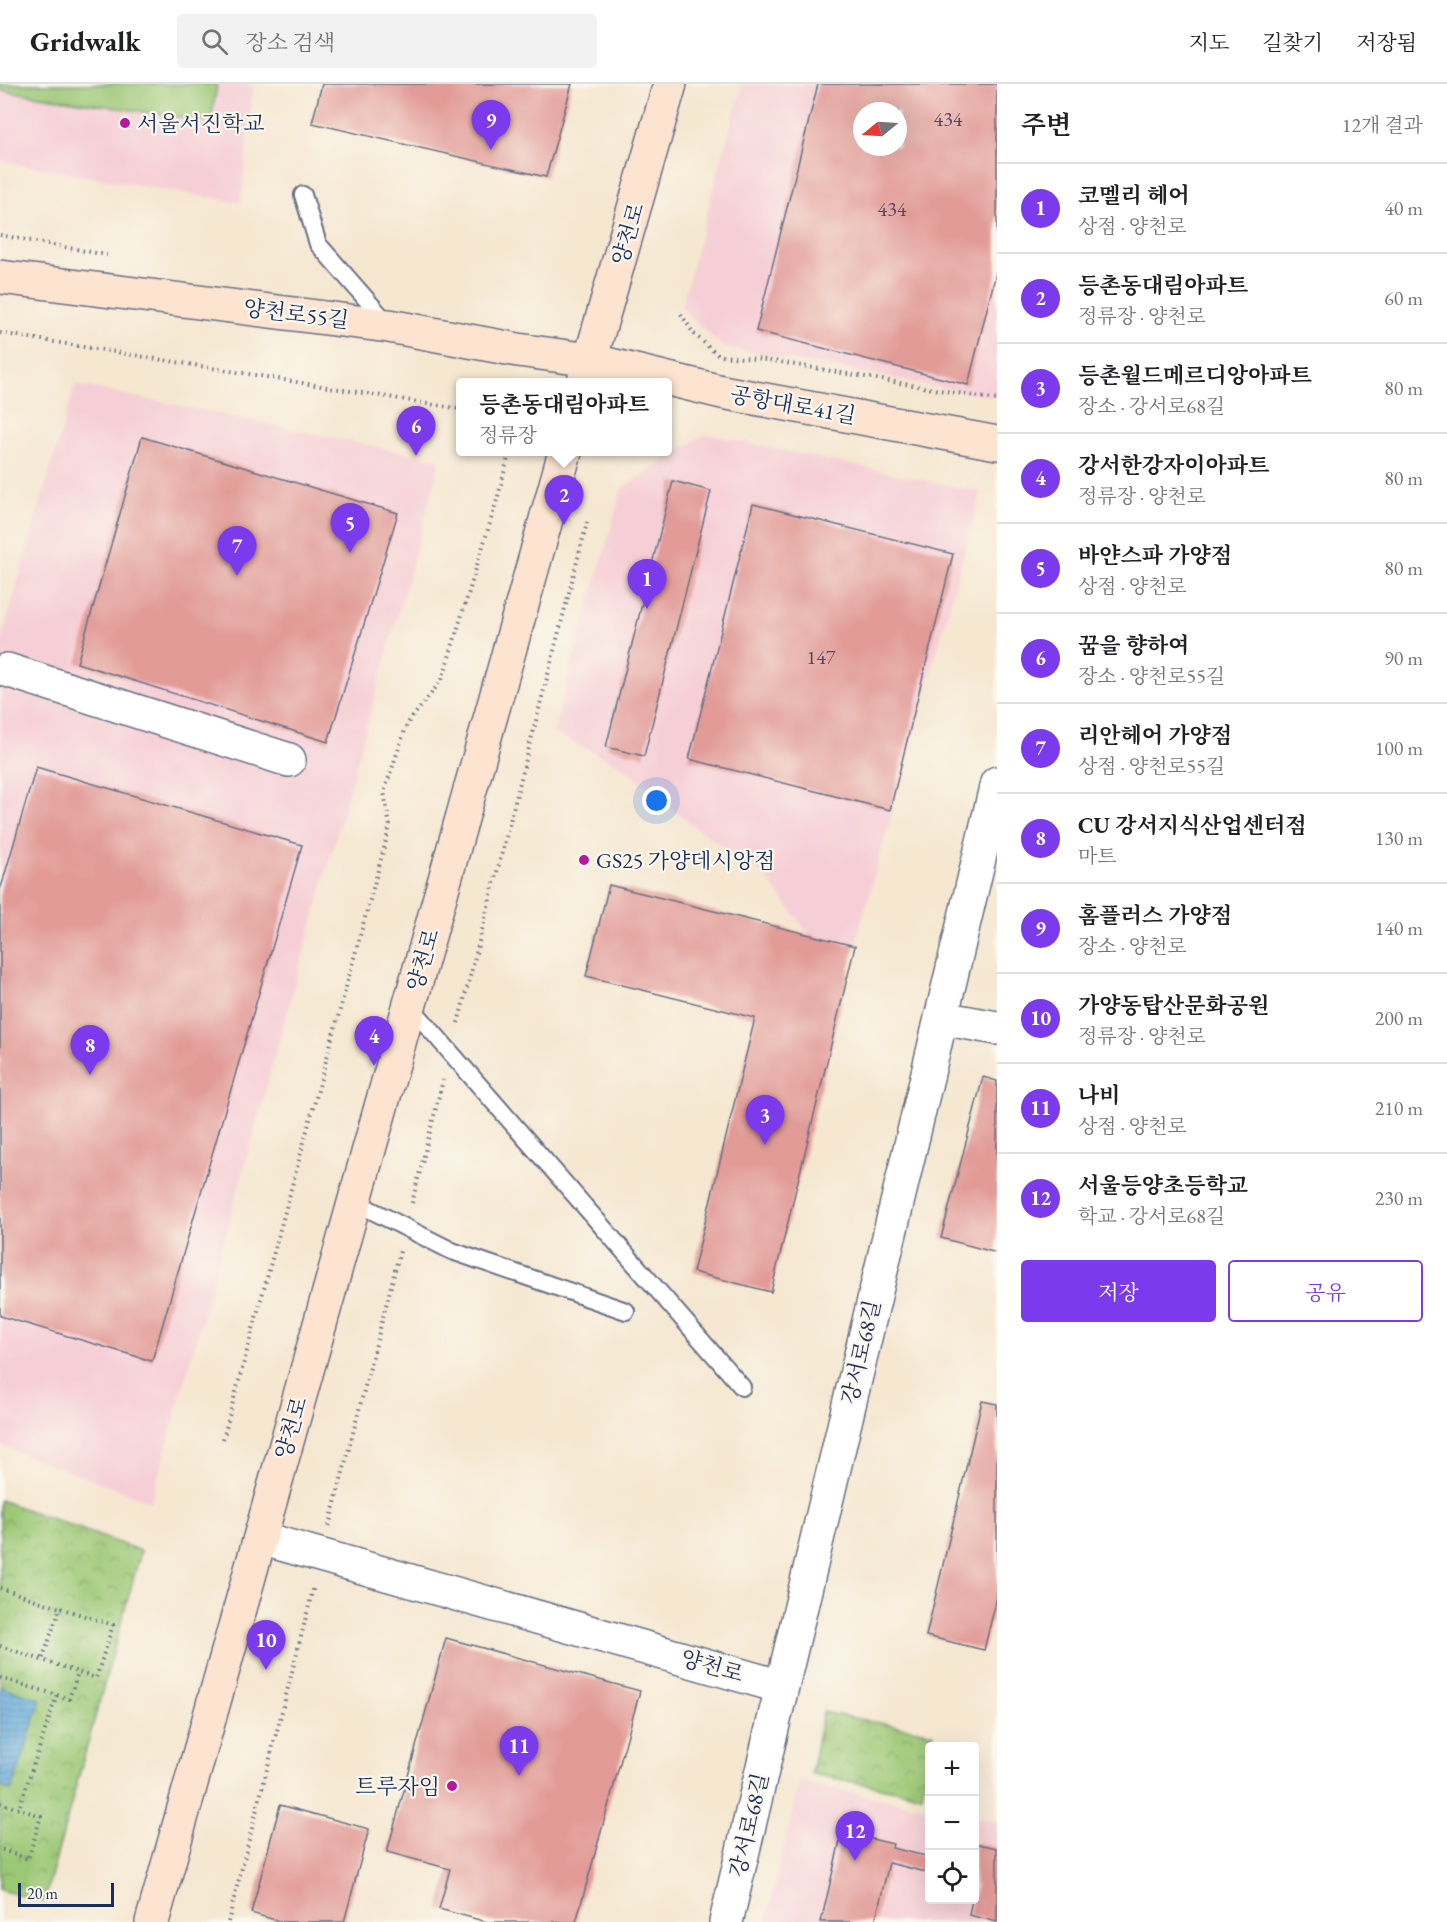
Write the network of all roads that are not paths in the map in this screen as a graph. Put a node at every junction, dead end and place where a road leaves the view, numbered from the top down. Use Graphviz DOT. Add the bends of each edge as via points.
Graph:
graph roads {
  1 [pos="670,84"];
  2 [pos="303,195"];
  3 [pos="0,277"];
  4 [pos="389,326"];
  5 [pos="587,371"];
  6 [pos="632,378"];
  7 [pos="672,384"];
  8 [pos="997,443"];
  9 [pos="564,456"];
  10 [pos="8,670"];
  11 [pos="289,760"];
  12 [pos="997,783"];
  13 [pos="410,1006"];
  14 [pos="940,1018"];
  15 [pos="997,1028"];
  16 [pos="355,1202"];
  17 [pos="626,1311"];
  18 [pos="742,1387"];
  19 [pos="260,1538"];
  20 [pos="782,1687"];
  21 [pos="152,1922"];
  22 [pos="726,1922"];
  1 -- 5 [label="main road, 양천로"];
  2 -- 4 [label="lane" via="318,244"];
  3 -- 4 [label="main road, 양천로55길"];
  4 -- 5 [label="main road, 양천로55길" via="518,350"];
  5 -- 6 [label="main road, 공항대로41길"];
  7 -- 8 [label="main road, 공항대로41길"];
  9 -- 13 [label="main road, 양천로"];
  10 -- 11 [label="street"];
  12 -- 14 [label="street, 강서로68길"];
  13 -- 16 [label="main road, 양천로"];
  13 -- 18 [label="lane"];
  14 -- 15 [label="street"];
  14 -- 20 [label="street, 강서로68길"];
  16 -- 17 [label="lane" via="452,1251"];
  16 -- 19 [label="main road, 양천로"];
  19 -- 20 [label="street, 양천로"];
  19 -- 21 [label="main road, 양천로"];
  20 -- 22 [label="street, 강서로68길"];
}
